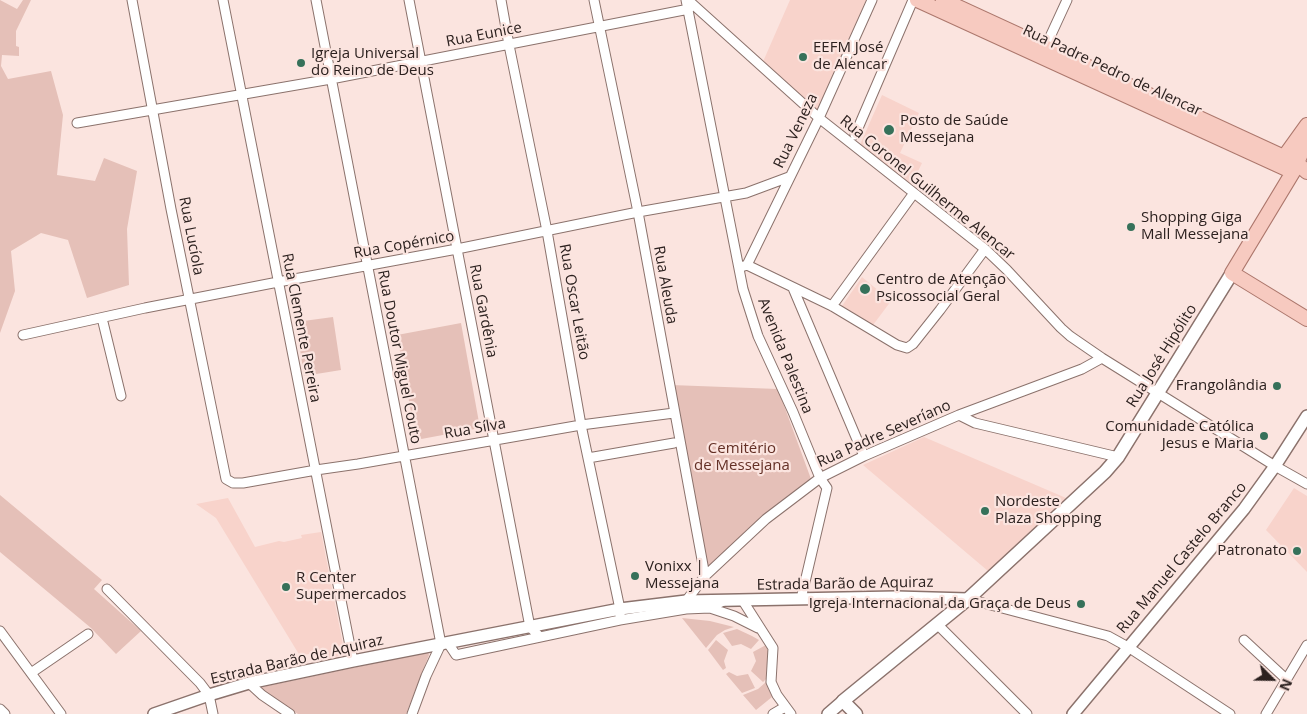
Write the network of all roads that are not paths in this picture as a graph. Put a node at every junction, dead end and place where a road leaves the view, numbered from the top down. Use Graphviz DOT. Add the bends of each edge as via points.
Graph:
graph roads {
  1 [pos="132,0"];
  2 [pos="223,0"];
  3 [pos="316,0"];
  4 [pos="409,0"];
  5 [pos="501,0"];
  6 [pos="594,0"];
  7 [pos="872,0"];
  8 [pos="913,0"];
  9 [pos="917,0"];
  10 [pos="943,0"];
  11 [pos="1067,0"];
  12 [pos="688,3"];
  13 [pos="963,4"];
  14 [pos="599,26"];
  15 [pos="508,45"];
  16 [pos="1043,52"];
  17 [pos="421,60"];
  18 [pos="331,79"];
  19 [pos="242,95"];
  20 [pos="152,111"];
  21 [pos="819,118"];
  22 [pos="77,123"];
  23 [pos="1307,125"];
  24 [pos="855,135"];
  25 [pos="1307,140"];
  26 [pos="1295,166"];
  27 [pos="789,177"];
  28 [pos="914,193"];
  29 [pos="724,196"];
  30 [pos="638,212"];
  31 [pos="547,231"];
  32 [pos="985,248"];
  33 [pos="457,250"];
  34 [pos="369,266"];
  35 [pos="742,266"];
  36 [pos="1232,273"];
  37 [pos="278,282"];
  38 [pos="793,288"];
  39 [pos="190,299"];
  40 [pos="832,306"];
  41 [pos="102,318"];
  42 [pos="1307,319"];
  43 [pos="23,335"];
  44 [pos="1102,358"];
  45 [pos="1158,393"];
  46 [pos="122,396"];
  47 [pos="674,413"];
  48 [pos="959,415"];
  49 [pos="1307,416"];
  50 [pos="581,424"];
  51 [pos="493,439"];
  52 [pos="674,443"];
  53 [pos="404,456"];
  54 [pos="864,456"];
  55 [pos="1118,457"];
  56 [pos="588,458"];
  57 [pos="1276,466"];
  58 [pos="316,470"];
  59 [pos="224,478"];
  60 [pos="820,478"];
  61 [pos="1307,484"];
  62 [pos="705,576"];
  63 [pos="107,589"];
  64 [pos="801,599"];
  65 [pos="968,599"];
  66 [pos="686,601"];
  67 [pos="723,601"];
  68 [pos="743,601"];
  69 [pos="668,608"];
  70 [pos="710,608"];
  71 [pos="620,614"];
  72 [pos="565,620"];
  73 [pos="937,624"];
  74 [pos="530,626"];
  75 [pos="577,629"];
  76 [pos="760,629"];
  77 [pos="0,631"];
  78 [pos="88,634"];
  79 [pos="540,637"];
  80 [pos="1244,640"];
  81 [pos="444,643"];
  82 [pos="1307,645"];
  83 [pos="1128,648"];
  84 [pos="353,661"];
  85 [pos="31,673"];
  86 [pos="1286,679"];
  87 [pos="249,683"];
  88 [pos="209,695"];
  89 [pos="844,701"];
  90 [pos="785,707"];
  91 [pos="0,709"];
  92 [pos="5,714"];
  93 [pos="61,714"];
  94 [pos="154,714"];
  95 [pos="213,714"];
  96 [pos="290,714"];
  97 [pos="412,714"];
  98 [pos="773,714"];
  99 [pos="792,714"];
  100 [pos="828,714"];
  101 [pos="856,714"];
  102 [pos="1027,714"];
  103 [pos="1073,714"];
  104 [pos="1230,714"];
  105 [pos="1266,714"];
  1 -- 20 [label="street, Rua Lucíola"];
  2 -- 19 [label="street, Rua Clemente Pereira"];
  3 -- 18 [label="street, Rua Doutor Miguel Couto"];
  4 -- 17 [label="street, Rua Gardênia"];
  5 -- 15 [label="street, Rua Oscar Leitão"];
  6 -- 14 [label="street, Rua Aleuda"];
  7 -- 21 [label="street, Rua Veneza"];
  8 -- 24 [label="street"];
  9 -- 16 [label="main road, Rua Padre Pedro de Alencar"];
  10 -- 13 [label="main road, Rua Padre Pedro de Alencar"];
  11 -- 16 [label="street"];
  12 -- 14 [label="street, Rua Eunice"];
  12 -- 21 [label="street, Rua Coronel Guilherme Alencar"];
  12 -- 29 [label="street, Avenida Palestina"];
  13 -- 16 [label="main road, Rua Padre Pedro de Alencar"];
  14 -- 15 [label="street, Rua Eunice"];
  14 -- 30 [label="street, Rua Aleuda"];
  15 -- 17 [label="street, Rua Eunice"];
  15 -- 31 [label="street, Rua Oscar Leitão"];
  16 -- 26 [label="main road, Rua Padre Pedro de Alencar"];
  17 -- 18 [label="street, Rua Eunice"];
  17 -- 33 [label="street, Rua Gardênia"];
  18 -- 19 [label="street, Rua Eunice"];
  18 -- 34 [label="street, Rua Doutor Miguel Couto"];
  19 -- 20 [label="street, Rua Eunice"];
  19 -- 37 [label="street, Rua Clemente Pereira"];
  20 -- 22 [label="street, Rua Eunice"];
  20 -- 39 [label="street, Rua Lucíola"];
  21 -- 27 [label="street, Rua Veneza"];
  21 -- 28 [label="street, Rua Coronel Guilherme Alencar"];
  23 -- 26 [label="main road"];
  25 -- 26 [label="main road"];
  26 -- 36 [label="main road, Rua José Hipólito"];
  27 -- 29 [label="street, Rua Copérnico" via="752,192"];
  27 -- 35 [label="street, Rua Veneza"];
  28 -- 32 [label="street, Rua Coronel Guilherme Alencar"];
  28 -- 40 [label="street"];
  29 -- 30 [label="street, Rua Copérnico"];
  29 -- 35 [label="street, Avenida Palestina"];
  30 -- 31 [label="street, Rua Copérnico"];
  30 -- 47 [label="street, Rua Aleuda"];
  31 -- 33 [label="street, Rua Copérnico"];
  31 -- 50 [label="street, Rua Oscar Leitão"];
  32 -- 40 [label="street" via="910,347 897,344"];
  32 -- 44 [label="street, Rua Coronel Guilherme Alencar" via="1061,328"];
  33 -- 34 [label="street, Rua Copérnico"];
  33 -- 51 [label="street, Rua Gardênia"];
  34 -- 37 [label="street, Rua Copérnico"];
  34 -- 53 [label="street, Rua Doutor Miguel Couto"];
  35 -- 38 [label="street"];
  35 -- 60 [label="street, Avenida Palestina" via="743,289 758,336"];
  36 -- 42 [label="main road"];
  36 -- 45 [label="main road, Rua José Hipólito"];
  37 -- 39 [label="street, Rua Copérnico"];
  37 -- 58 [label="street, Rua Clemente Pereira"];
  38 -- 40 [label="street"];
  38 -- 54 [label="street"];
  39 -- 41 [label="street, Rua Copérnico"];
  39 -- 59 [label="street, Rua Lucíola"];
  41 -- 43 [label="street, Rua Copérnico"];
  41 -- 46 [label="street"];
  44 -- 45 [label="street, Rua Coronel Guilherme Alencar"];
  44 -- 48 [label="street, Rua Padre Severíano" via="1082,369"];
  45 -- 55 [label="main road, Rua José Hipólito"];
  45 -- 57 [label="street, Rua Coronel Guilherme Alencar"];
  47 -- 50 [label="street, Rua Sílva"];
  47 -- 62 [label="street, Rua Aleuda"];
  48 -- 54 [label="street, Rua Padre Severíano"];
  48 -- 55 [label="street" via="975,423"];
  49 -- 57 [label="street, Rua Manuel Castelo Branco"];
  50 -- 51 [label="street, Rua Sílva"];
  50 -- 56 [label="street, Rua Oscar Leitão"];
  51 -- 53 [label="street, Rua Sílva"];
  51 -- 74 [label="street, Rua Gardênia"];
  52 -- 56 [label="street"];
  53 -- 58 [label="street, Rua Sílva"];
  53 -- 81 [label="street, Rua Doutor Miguel Couto"];
  54 -- 60 [label="street, Rua Padre Severíano"];
  55 -- 65 [label="main road, Rua José Hipólito"];
  56 -- 71 [label="street, Rua Oscar Leitão"];
  57 -- 61 [label="street, Rua Coronel Guilherme Alencar"];
  57 -- 83 [label="street, Rua Manuel Castelo Branco"];
  58 -- 59 [label="street, Rua Sílva" via="238,483"];
  58 -- 84 [label="street, Rua Clemente Pereira"];
  60 -- 62 [label="street, Rua Padre Severíano" via="766,519"];
  60 -- 64 [label="street, Avenida Palestina" via="827,488"];
  62 -- 66 [label="street, Rua Padre Severíano"];
  63 -- 88 [label="street"];
  64 -- 65 [label="street, Estrada Barão de Aquiraz"];
  64 -- 68 [label="street, Estrada Barão de Aquiraz"];
  65 -- 73 [label="main road, Rua José Hipólito"];
  65 -- 83 [label="street" via="1108,636"];
  66 -- 67 [label="street, Estrada Barão de Aquiraz"];
  66 -- 69 [label="street, Estrada Barão de Aquiraz"];
  67 -- 68 [label="street, Estrada Barão de Aquiraz"];
  67 -- 70 [label="street, Estrada Barão de Aquiraz"];
  68 -- 76 [label="street"];
  69 -- 70 [label="street, Estrada Barão de Aquiraz"];
  69 -- 71 [label="street, Estrada Barão de Aquiraz"];
  70 -- 76 [label="street"];
  71 -- 72 [label="street, Estrada Barão de Aquiraz"];
  71 -- 75 [label="street, Estrada Barão de Aquiraz"];
  72 -- 74 [label="street, Estrada Barão de Aquiraz"];
  72 -- 75 [label="street"];
  73 -- 89 [label="main road, Rua José Hipólito"];
  73 -- 102 [label="street"];
  74 -- 79 [label="street"];
  74 -- 81 [label="street, Estrada Barão de Aquiraz"];
  75 -- 79 [label="street, Estrada Barão de Aquiraz"];
  76 -- 90 [label="street" via="773,648 771,682"];
  77 -- 85 [label="street"];
  78 -- 85 [label="street"];
  79 -- 81 [label="street, Estrada Barão de Aquiraz" via="456,655"];
  80 -- 86 [label="street"];
  81 -- 84 [label="street, Estrada Barão de Aquiraz"];
  81 -- 97 [label="street" via="426,676"];
  82 -- 86 [label="street"];
  83 -- 103 [label="street, Rua Manuel Castelo Branco"];
  83 -- 104 [label="street"];
  84 -- 87 [label="street, Estrada Barão de Aquiraz"];
  85 -- 93 [label="street"];
  86 -- 105 [label="street"];
  87 -- 88 [label="street, Estrada Barão de Aquiraz"];
  87 -- 96 [label="street"];
  88 -- 94 [label="street, Estrada Barão de Aquiraz"];
  88 -- 95 [label="street"];
  89 -- 100 [label="street"];
  89 -- 101 [label="main road"];
  90 -- 98 [label="street"];
  90 -- 99 [label="street"];
  91 -- 92 [label="street"];
}
